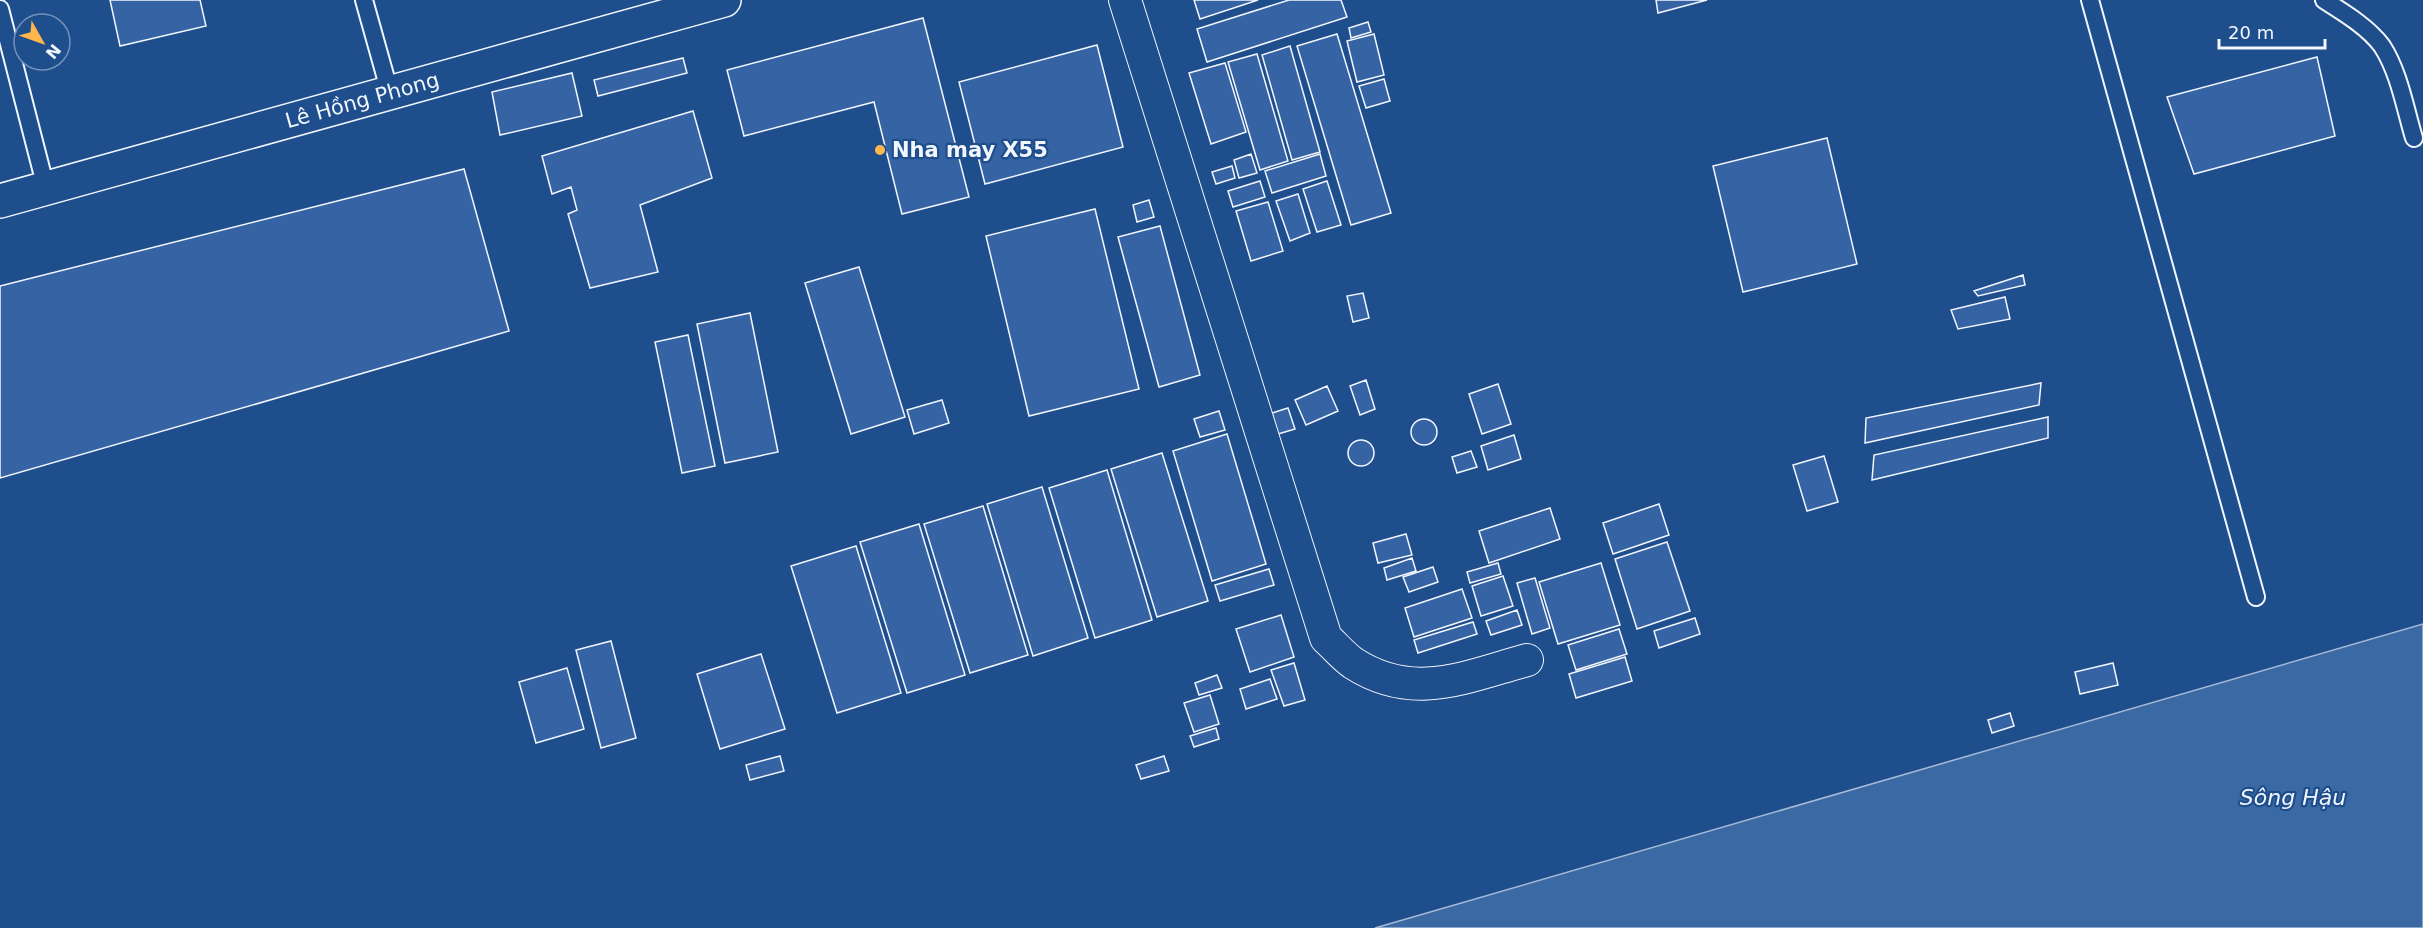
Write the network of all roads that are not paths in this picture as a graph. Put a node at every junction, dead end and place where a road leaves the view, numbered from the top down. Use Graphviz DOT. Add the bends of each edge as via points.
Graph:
graph roads {
  1 [pos="364,0"];
  2 [pos="1125,0"];
  3 [pos="2090,0"];
  4 [pos="2324,0"];
  5 [pos="706,2"];
  6 [pos="0,9"];
  7 [pos="390,93"];
  8 [pos="2414,138"];
  9 [pos="46,188"];
  10 [pos="0,201"];
  11 [pos="2256,597"];
  12 [pos="1527,660"];
  1 -- 7 [label="lane"];
  2 -- 12 [label="street" via="1326,638 1354,663 1397,683 1436,685"];
  3 -- 11 [label="lane"];
  4 -- 8 [label="lane" via="2380,44 2391,62"];
  5 -- 7 [label="highway, Lê Hồng Phong"];
  6 -- 9 [label="lane"];
  7 -- 9 [label="highway, Lê Hồng Phong"];
  9 -- 10 [label="highway, Lê Hồng Phong"];
}
